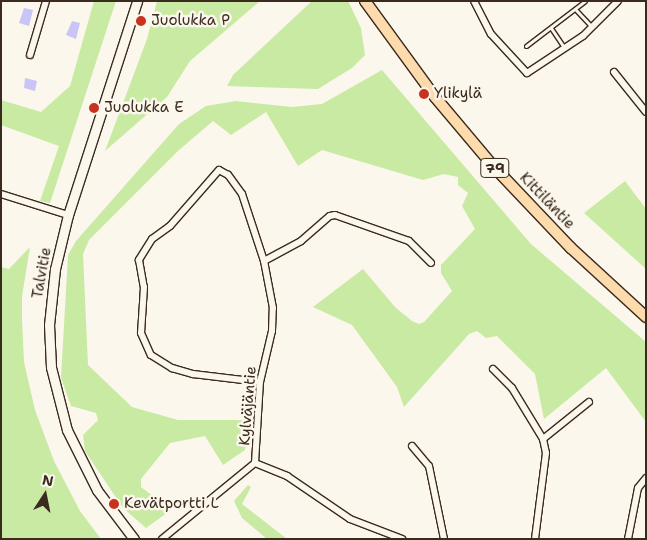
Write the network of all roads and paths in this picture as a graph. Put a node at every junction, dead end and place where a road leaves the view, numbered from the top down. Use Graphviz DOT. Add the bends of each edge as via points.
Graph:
graph roads {
  1 [pos="46,1"];
  2 [pos="137,1"];
  3 [pos="365,1"];
  4 [pos="585,1"];
  5 [pos="618,1"];
  6 [pos="476,2"];
  7 [pos="576,10"];
  8 [pos="592,27"];
  9 [pos="551,28"];
  10 [pos="526,46"];
  11 [pos="565,48"];
  12 [pos="30,55"];
  13 [pos="614,72"];
  14 [pos="646,112"];
  15 [pos="1,194"];
  16 [pos="68,215"];
  17 [pos="264,261"];
  18 [pos="431,262"];
  19 [pos="646,317"];
  20 [pos="493,369"];
  21 [pos="260,382"];
  22 [pos="589,402"];
  23 [pos="543,439"];
  24 [pos="412,446"];
  25 [pos="255,463"];
  26 [pos="646,478"];
  27 [pos="134,539"];
  28 [pos="162,539"];
  29 [pos="402,539"];
  30 [pos="444,539"];
  31 [pos="535,539"];
  32 [pos="628,539"];
  1 -- 12 [label="street"];
  2 -- 16 [label="street, Talvitie"];
  3 -- 19 [label="main road, Kittiläntie / 79" via="435,97 494,167 571,248"];
  4 -- 7 [label="lane"];
  5 -- 8 [label="street"];
  6 -- 11 [label="street" via="491,34 523,71 533,70"];
  7 -- 8 [label="lane"];
  7 -- 9 [label="lane"];
  8 -- 11 [label="street"];
  9 -- 10 [label="lane"];
  9 -- 11 [label="lane"];
  13 -- 14 [label="street"];
  15 -- 16 [label="street"];
  16 -- 27 [label="street, Talvitie" via="57,257 50,305 49,347 55,386 67,430 84,468"];
  17 -- 18 [label="street" via="301,241 335,215 409,241"];
  17 -- 21 [label="street, Kylväjäntie" via="273,308 272,331"];
  17 -- 21 [label="street, Kylväjäntie" via="242,194 228,175 219,170 170,226 152,239 139,260 144,287 142,333 151,355 172,368 192,374"];
  20 -- 23 [label="street" via="512,388"];
  21 -- 25 [label="street, Kylväjäntie"];
  22 -- 23 [label="street"];
  23 -- 31 [label="street" via="546,453"];
  24 -- 30 [label="street" via="429,466"];
  25 -- 28 [label="street"];
  25 -- 29 [label="street, Kylväjäntie" via="287,476 350,519"];
  26 -- 32 [label="street" via="638,488"];
}
